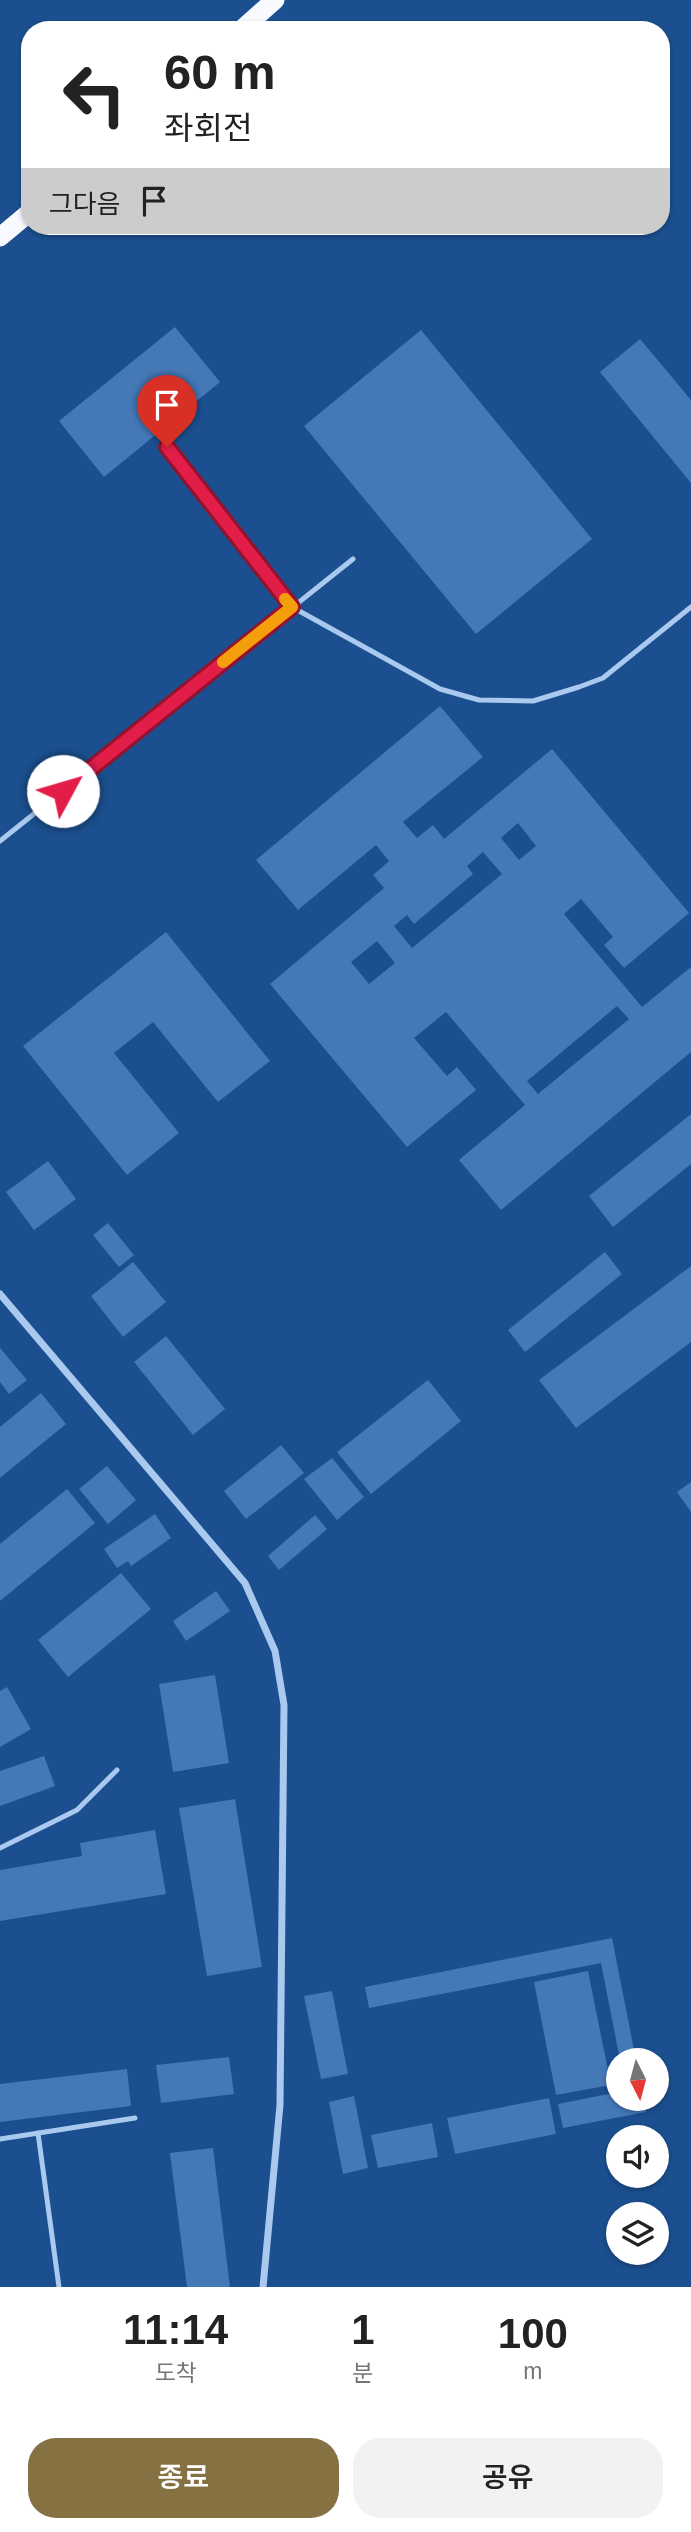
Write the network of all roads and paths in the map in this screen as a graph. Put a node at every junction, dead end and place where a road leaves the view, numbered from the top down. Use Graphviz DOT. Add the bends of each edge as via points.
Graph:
graph roads {
  1 [pos="275,0"];
  2 [pos="251,21"];
  3 [pos="21,220"];
  4 [pos="0,237"];
  5 [pos="167,447"];
  6 [pos="353,559"];
  7 [pos="292,607"];
  8 [pos="691,607"];
  9 [pos="0,841"];
  10 [pos="0,1294"];
  11 [pos="117,1770"];
  12 [pos="0,1848"];
  13 [pos="135,2118"];
  14 [pos="37,2133"];
  15 [pos="0,2139"];
  16 [pos="59,2287"];
  17 [pos="263,2287"];
  1 -- 2 [label="highway"];
  3 -- 4 [label="highway"];
  5 -- 7 [label="lane"];
  6 -- 7 [label="lane"];
  7 -- 8 [label="lane" via="440,689 478,700 533,701 603,678"];
  7 -- 9 [label="lane"];
  10 -- 17 [label="street" via="245,1583 275,1651 284,1705 280,2105"];
  11 -- 12 [label="lane" via="77,1810"];
  13 -- 14 [label="lane"];
  14 -- 15 [label="lane"];
  14 -- 16 [label="lane"];
}
